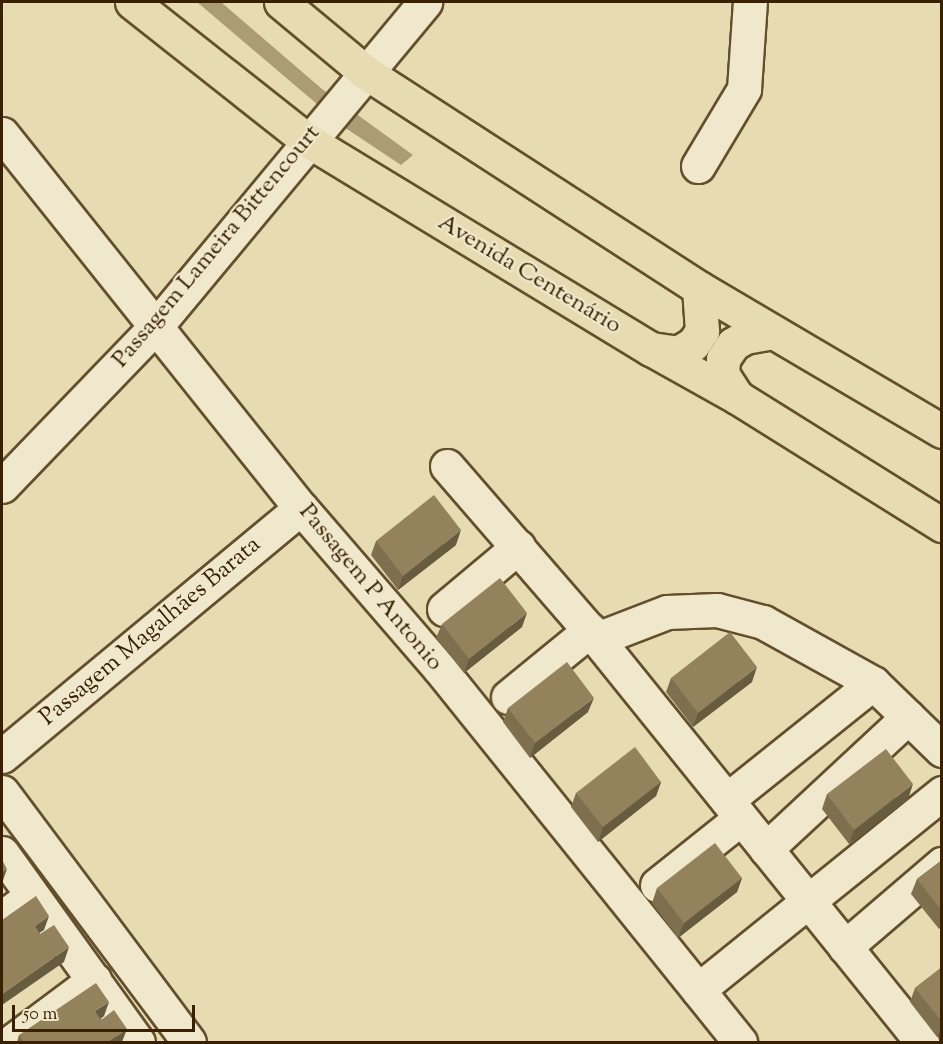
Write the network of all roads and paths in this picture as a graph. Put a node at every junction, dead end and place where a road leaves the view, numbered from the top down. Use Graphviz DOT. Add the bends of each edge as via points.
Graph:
graph roads {
  1 [pos="132,2"];
  2 [pos="281,2"];
  3 [pos="425,2"];
  4 [pos="750,2"];
  5 [pos="360,78"];
  6 [pos="2,134"];
  7 [pos="311,135"];
  8 [pos="698,166"];
  9 [pos="699,288"];
  10 [pos="157,325"];
  11 [pos="772,332"];
  12 [pos="651,349"];
  13 [pos="737,397"];
  14 [pos="942,431"];
  15 [pos="447,466"];
  16 [pos="2,486"];
  17 [pos="301,508"];
  18 [pos="932,518"];
  19 [pos="518,548"];
  20 [pos="444,609"];
  21 [pos="593,634"];
  22 [pos="873,683"];
  23 [pos="508,697"];
  24 [pos="908,717"];
  25 [pos="942,750"];
  26 [pos="2,756"];
  27 [pos="2,792"];
  28 [pos="942,793"];
  29 [pos="734,809"];
  30 [pos="766,849"];
  31 [pos="2,854"];
  32 [pos="942,864"];
  33 [pos="657,885"];
  34 [pos="31,896"];
  35 [pos="810,903"];
  36 [pos="2,918"];
  37 [pos="845,947"];
  38 [pos="94,980"];
  39 [pos="698,990"];
  40 [pos="11,1042"];
  41 [pos="138,1042"];
  42 [pos="189,1042"];
  43 [pos="740,1042"];
  44 [pos="922,1042"];
  1 -- 7 [label="main road, Avenida Centenário"];
  2 -- 5 [label="main road"];
  3 -- 5 [label="street, Passagem Lameira Bittencourt"];
  4 -- 8 [label="street" via="744,89"];
  5 -- 7 [label="street, Passagem Lameira Bittencourt"];
  5 -- 9 [label="main road"];
  6 -- 10 [label="street, Passagem P Antonio"];
  7 -- 10 [label="street, Passagem Lameira Bittencourt"];
  7 -- 12 [label="main road, Avenida Centenário"];
  9 -- 11 [label="main road"];
  9 -- 12 [label="main road" via="702,331 693,344 678,353"];
  10 -- 16 [label="street, Passagem Lameira Bittencourt"];
  10 -- 17 [label="street, Passagem P Antonio"];
  11 -- 13 [label="main road" via="745,337 733,344 723,359 722,374"];
  11 -- 14 [label="main road"];
  12 -- 13 [label="main road, Avenida Centenário"];
  13 -- 18 [label="main road, Avenida Centenário"];
  15 -- 19 [label="street"];
  17 -- 26 [label="street, Passagem Magalhães Barata"];
  17 -- 39 [label="street, Passagem P Antonio" via="440,669"];
  19 -- 20 [label="street"];
  19 -- 21 [label="street"];
  21 -- 22 [label="street" via="667,612 717,610 763,622"];
  21 -- 23 [label="street"];
  21 -- 29 [label="street"];
  22 -- 24 [label="street"];
  22 -- 29 [label="street"];
  24 -- 25 [label="street"];
  24 -- 30 [label="street"];
  27 -- 42 [label="street"];
  28 -- 35 [label="street"];
  29 -- 30 [label="street"];
  29 -- 33 [label="street"];
  30 -- 35 [label="street"];
  31 -- 34 [label="street"];
  32 -- 37 [label="street"];
  34 -- 36 [label="street"];
  34 -- 38 [label="street"];
  35 -- 37 [label="street"];
  35 -- 39 [label="street"];
  37 -- 44 [label="street" via="907,999"];
  38 -- 40 [label="street"];
  38 -- 41 [label="street"];
  39 -- 43 [label="street, Passagem P Antonio"];
}
